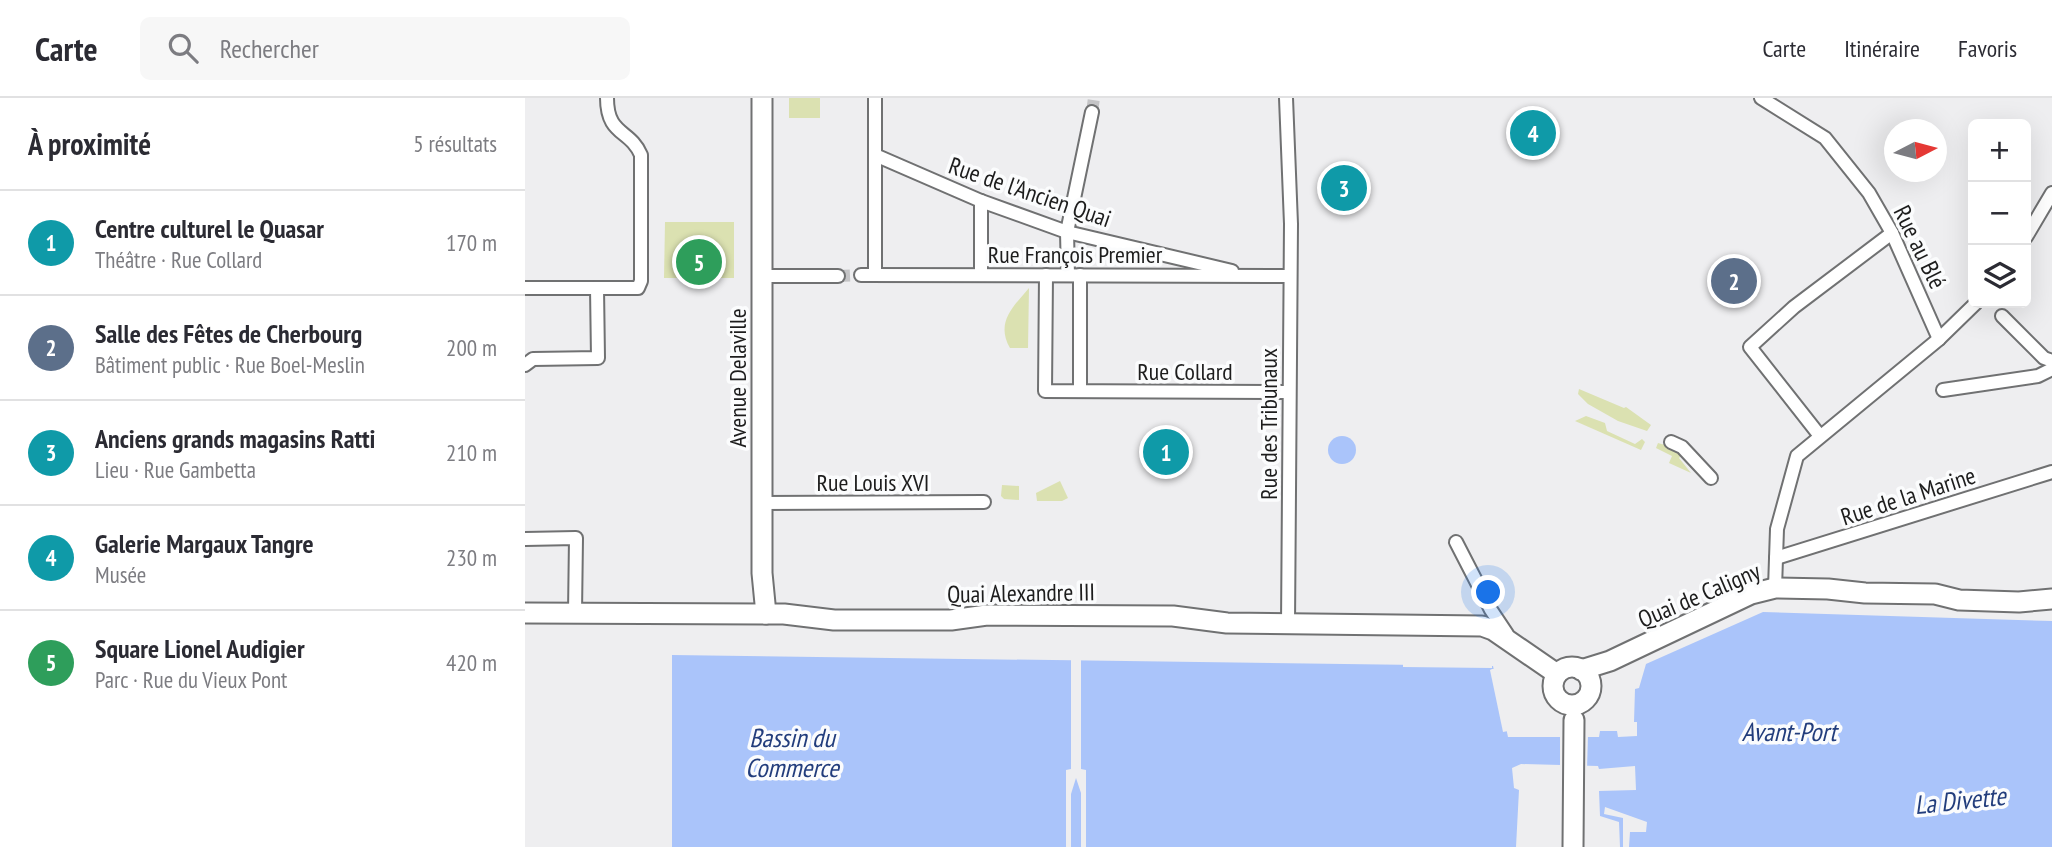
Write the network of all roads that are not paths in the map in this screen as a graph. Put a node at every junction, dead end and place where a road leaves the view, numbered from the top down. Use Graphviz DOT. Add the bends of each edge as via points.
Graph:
graph roads {
  1 [pos="607,98"];
  2 [pos="762,98"];
  3 [pos="875,98"];
  4 [pos="1286,98"];
  5 [pos="1761,98"];
  6 [pos="1092,112"];
  7 [pos="875,155"];
  8 [pos="2052,193"];
  9 [pos="981,201"];
  10 [pos="2048,209"];
  11 [pos="2031,231"];
  12 [pos="1067,232"];
  13 [pos="1892,233"];
  14 [pos="860,275"];
  15 [pos="874,275"];
  16 [pos="981,275"];
  17 [pos="1046,275"];
  18 [pos="1074,275"];
  19 [pos="762,276"];
  20 [pos="838,276"];
  21 [pos="1290,276"];
  22 [pos="1257,277"];
  23 [pos="525,288"];
  24 [pos="597,288"];
  25 [pos="1971,308"];
  26 [pos="2002,316"];
  27 [pos="1939,339"];
  28 [pos="2052,361"];
  29 [pos="525,365"];
  30 [pos="2052,369"];
  31 [pos="1943,390"];
  32 [pos="1080,391"];
  33 [pos="1289,392"];
  34 [pos="1820,436"];
  35 [pos="1671,442"];
  36 [pos="2052,473"];
  37 [pos="1711,478"];
  38 [pos="984,502"];
  39 [pos="762,503"];
  40 [pos="525,538"];
  41 [pos="1456,542"];
  42 [pos="1776,558"];
  43 [pos="762,573"];
  44 [pos="1775,588"];
  45 [pos="2052,588"];
  46 [pos="1935,594"];
  47 [pos="2052,599"];
  48 [pos="525,613"];
  49 [pos="575,613"];
  50 [pos="733,614"];
  51 [pos="766,614"];
  52 [pos="1288,625"];
  53 [pos="1513,643"];
  54 [pos="1557,674"];
  55 [pos="1586,676"];
  56 [pos="1574,715"];
  57 [pos="1573,847"];
  1 -- 24 [label="street" via="607,113 616,130 641,155 641,281 638,288"];
  2 -- 19 [label="main road, Avenue Delaville"];
  3 -- 7 [label="street"];
  4 -- 21 [label="street, Rue des Tribunaux"];
  5 -- 13 [label="street, Rue au Blé" via="1825,138 1869,193"];
  6 -- 12 [label="street"];
  7 -- 9 [label="street, Rue de l'Ancien Quai"];
  7 -- 15 [label="street"];
  8 -- 10 [label="street"];
  9 -- 12 [label="street, Rue de l'Ancien Quai"];
  9 -- 16 [label="street"];
  10 -- 11 [label="street"];
  12 -- 18 [label="street"];
  12 -- 22 [label="street, Rue de l'Ancien Quai"];
  13 -- 27 [label="street, Rue au Blé"];
  13 -- 34 [label="street" via="1794,307 1750,347"];
  14 -- 15 [label="street, Rue François Premier"];
  15 -- 16 [label="street, Rue François Premier"];
  16 -- 17 [label="street, Rue François Premier"];
  17 -- 18 [label="street, Rue François Premier"];
  17 -- 32 [label="street, Rue Collard" via="1045,391"];
  18 -- 22 [label="street, Rue François Premier"];
  18 -- 32 [label="street"];
  19 -- 20 [label="street"];
  19 -- 39 [label="main road, Avenue Delaville"];
  21 -- 22 [label="street, Rue François Premier"];
  21 -- 33 [label="street, Rue des Tribunaux"];
  23 -- 24 [label="street"];
  24 -- 29 [label="street" via="598,358 533,359"];
  25 -- 27 [label="street"];
  26 -- 28 [label="street"];
  27 -- 34 [label="street"];
  30 -- 31 [label="street" via="2038,376"];
  32 -- 33 [label="street, Rue Collard"];
  33 -- 52 [label="street, Rue des Tribunaux"];
  34 -- 42 [label="street" via="1796,459 1778,525"];
  35 -- 37 [label="street" via="1682,447"];
  36 -- 42 [label="street, Rue de la Marine"];
  38 -- 39 [label="street, Rue Louis XVI"];
  39 -- 43 [label="main road, Avenue Delaville"];
  40 -- 49 [label="street" via="576,538"];
  41 -- 53 [label="street"];
  42 -- 44 [label="street"];
  43 -- 50 [label="main road, Avenue Delaville" via="745,605"];
  43 -- 51 [label="main road, Avenue Delaville"];
  44 -- 46 [label="main road, Quai de Caligny"];
  44 -- 55 [label="main road, Quai de Caligny" via="1751,594"];
  45 -- 46 [label="main road, Quai de Caligny" via="1967,588"];
  46 -- 47 [label="main road, Quai de Caligny" via="1959,600"];
  48 -- 49 [label="main road, Quai Alexandre III"];
  49 -- 50 [label="main road, Quai Alexandre III"];
  50 -- 51 [label="main road, Quai Alexandre III"];
  51 -- 52 [label="main road, Quai Alexandre III" via="834,620 1173,616"];
  52 -- 53 [label="main road, Quai Alexandre III" via="1482,626"];
  53 -- 54 [label="main road, Quai Alexandre III"];
  54 -- 55 [label="main road" via="1566,669"];
  54 -- 56 [label="main road" via="1553,689"];
  55 -- 56 [label="main road" via="1591,691"];
  56 -- 57 [label="main road"];
}
